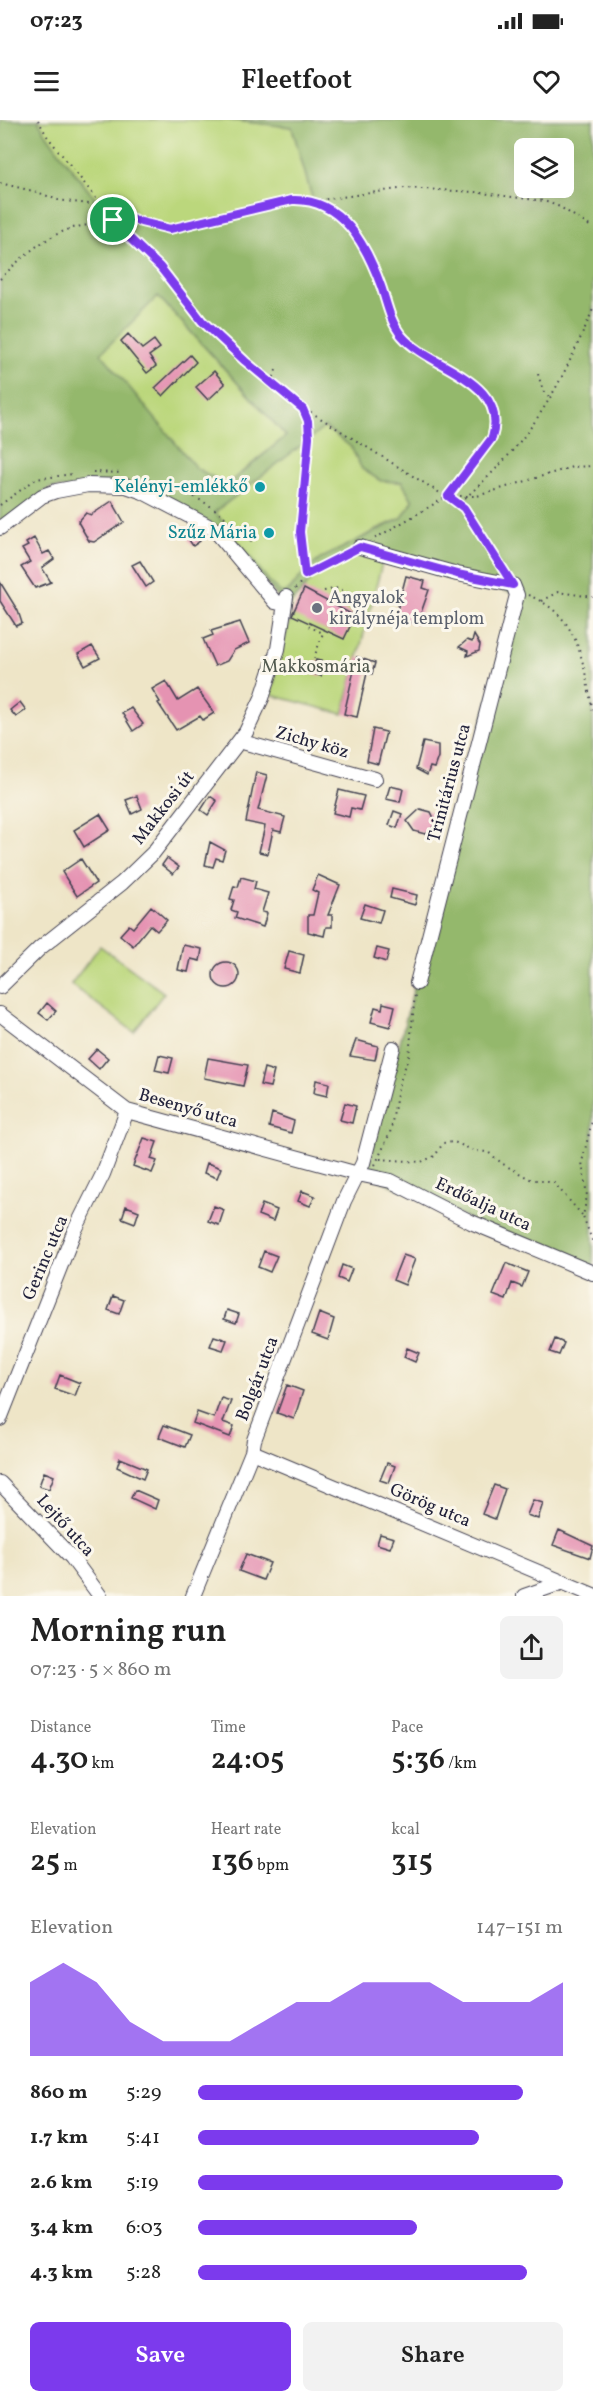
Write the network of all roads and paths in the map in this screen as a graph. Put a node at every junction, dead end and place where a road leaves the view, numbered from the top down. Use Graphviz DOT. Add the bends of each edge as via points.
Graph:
graph roads {
  1 [pos="38,120"];
  2 [pos="0,183"];
  3 [pos="313,201"];
  4 [pos="103,207"];
  5 [pos="113,220"];
  6 [pos="593,228"];
  7 [pos="0,279"];
  8 [pos="593,309"];
  9 [pos="277,368"];
  10 [pos="538,374"];
  11 [pos="272,383"];
  12 [pos="551,398"];
  13 [pos="301,406"];
  14 [pos="593,466"];
  15 [pos="448,496"];
  16 [pos="465,498"];
  17 [pos="0,528"];
  18 [pos="360,547"];
  19 [pos="305,575"];
  20 [pos="515,588"];
  21 [pos="324,591"];
  22 [pos="593,597"];
  23 [pos="285,601"];
  24 [pos="541,601"];
  25 [pos="355,605"];
  26 [pos="308,626"];
  27 [pos="301,668"];
  28 [pos="593,711"];
  29 [pos="239,741"];
  30 [pos="375,779"];
  31 [pos="417,983"];
  32 [pos="0,987"];
  33 [pos="0,1014"];
  34 [pos="393,1048"];
  35 [pos="127,1111"];
  36 [pos="593,1117"];
  37 [pos="380,1159"];
  38 [pos="362,1174"];
  39 [pos="583,1216"];
  40 [pos="593,1243"];
  41 [pos="593,1273"];
  42 [pos="0,1419"];
  43 [pos="252,1452"];
  44 [pos="0,1483"];
  45 [pos="564,1582"];
  46 [pos="593,1594"];
  47 [pos="100,1596"];
  48 [pos="193,1596"];
  49 [pos="524,1596"];
  1 -- 4 [label="path"];
  2 -- 4 [label="path" via="58,200"];
  3 -- 4 [label="path" via="273,204 170,229"];
  3 -- 6 [label="path" via="405,188 474,192 544,201"];
  3 -- 15 [label="path" via="339,215 357,236 403,338 484,391 495,428 492,438"];
  4 -- 5 [label="path"];
  5 -- 7 [label="path" via="53,235"];
  5 -- 11 [label="path" via="160,267 202,321"];
  8 -- 12 [label="path" via="568,370"];
  9 -- 11 [label="path"];
  10 -- 12 [label="path" via="543,391"];
  11 -- 13 [label="path"];
  12 -- 16 [label="path" via="534,426 496,470"];
  13 -- 15 [label="path"];
  13 -- 19 [label="path" via="309,429 300,532"];
  14 -- 16 [label="path" via="572,467"];
  15 -- 16 [label="path"];
  15 -- 18 [label="path"];
  15 -- 20 [label="path" via="464,508"];
  17 -- 23 [label="street" via="42,496 56,491 88,485 126,486 214,529 275,602"];
  18 -- 19 [label="path"];
  18 -- 20 [label="street"];
  19 -- 23 [label="path"];
  20 -- 24 [label="path"];
  20 -- 31 [label="street, Trinitárius utca"];
  21 -- 25 [label="path" via="338,588 356,597"];
  22 -- 24 [label="path" via="558,592"];
  23 -- 29 [label="street, Makkosi út" via="284,621 266,688"];
  24 -- 28 [label="path" via="566,621 575,638"];
  26 -- 27 [label="path" via="323,631 311,666"];
  29 -- 30 [label="street, Zichy köz"];
  29 -- 32 [label="street, Makkosi út" via="153,853"];
  31 -- 37 [label="path" via="409,1056"];
  33 -- 35 [label="street, Besenyő utca"];
  34 -- 38 [label="street"];
  35 -- 38 [label="street, Besenyő utca"];
  35 -- 42 [label="street, Gerinc utca"];
  36 -- 39 [label="path" via="582,1162 587,1196"];
  37 -- 38 [label="path"];
  37 -- 39 [label="path" via="416,1163 435,1156 442,1143 454,1142 492,1154 530,1179 556,1185"];
  38 -- 41 [label="street, Erdőalja utca" via="397,1183 471,1222"];
  38 -- 43 [label="street, Bolgár utca" via="340,1212"];
  39 -- 40 [label="path"];
  43 -- 45 [label="street, Görög utca"];
  43 -- 48 [label="street, Bolgár utca"];
  44 -- 47 [label="street, Lejtő utca" via="72,1558"];
  45 -- 46 [label="street, Görög utca"];
  45 -- 49 [label="street"];
}
